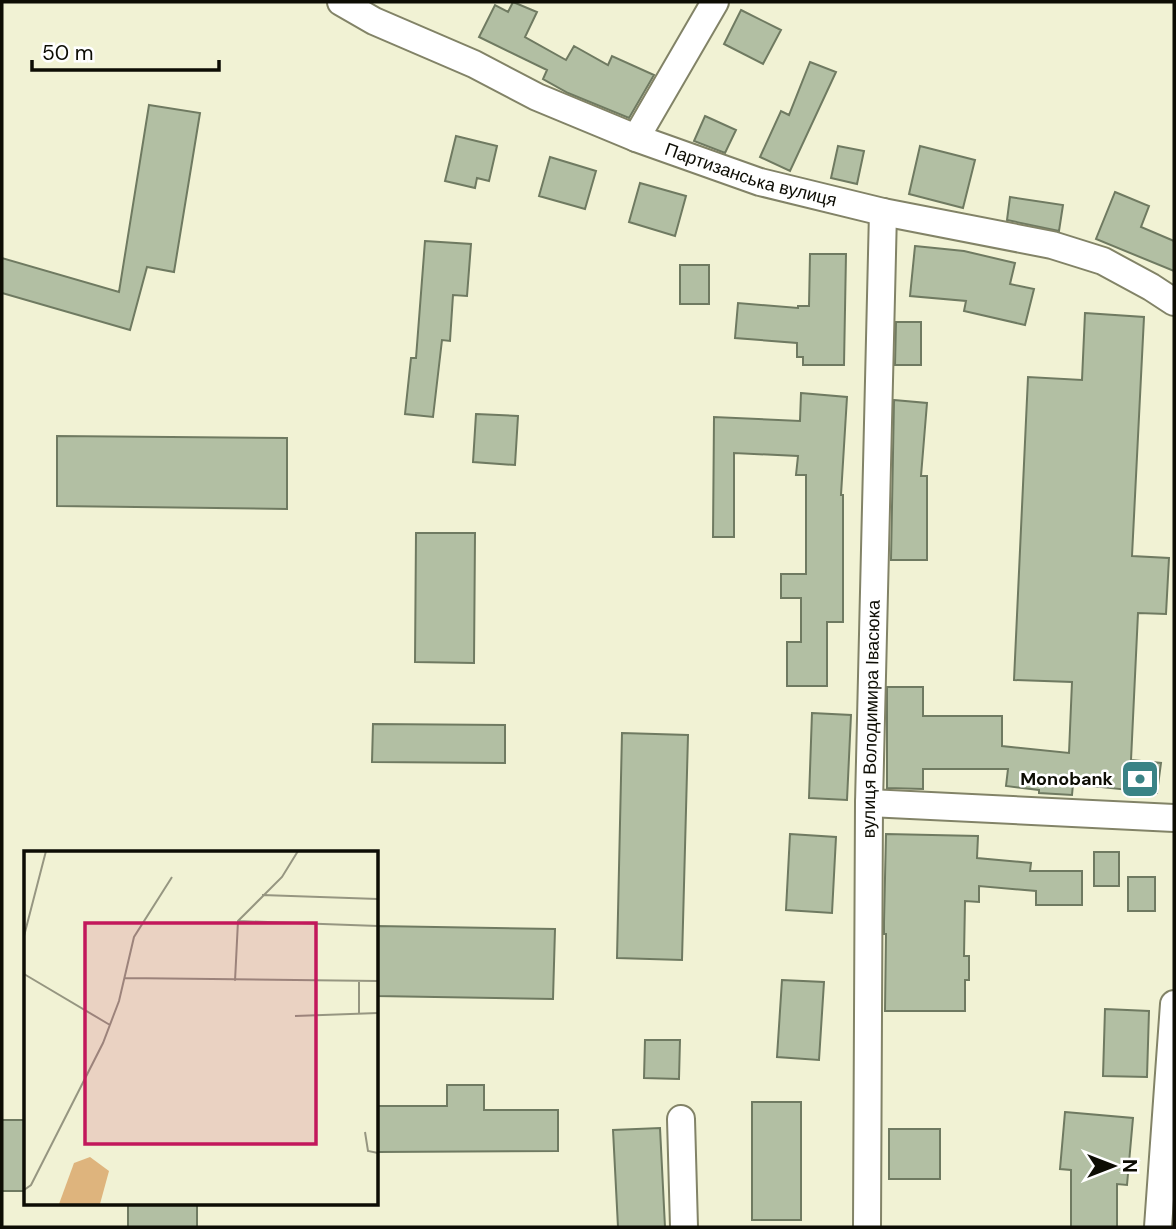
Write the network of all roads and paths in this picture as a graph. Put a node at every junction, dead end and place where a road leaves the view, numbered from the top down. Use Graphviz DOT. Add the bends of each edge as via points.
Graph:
graph roads {
  1 [pos="341,2"];
  2 [pos="715,2"];
  3 [pos="636,138"];
  4 [pos="883,212"];
  5 [pos="1174,302"];
  6 [pos="869,803"];
  7 [pos="1174,818"];
  8 [pos="1174,1004"];
  9 [pos="681,1119"];
  10 [pos="684,1227"];
  11 [pos="867,1227"];
  12 [pos="1158,1227"];
  1 -- 3 [label="street, Партизанська вулиця" via="537,97"];
  2 -- 3 [label="street"];
  3 -- 4 [label="street, Партизанська вулиця" via="760,183"];
  4 -- 5 [label="street, Партизанська вулиця" via="1052,245 1103,261"];
  4 -- 6 [label="street, вулиця Володимира Івасюка"];
  6 -- 7 [label="street"];
  6 -- 11 [label="street, вулиця Володимира Івасюка"];
  8 -- 12 [label="street"];
  9 -- 10 [label="street"];
}
